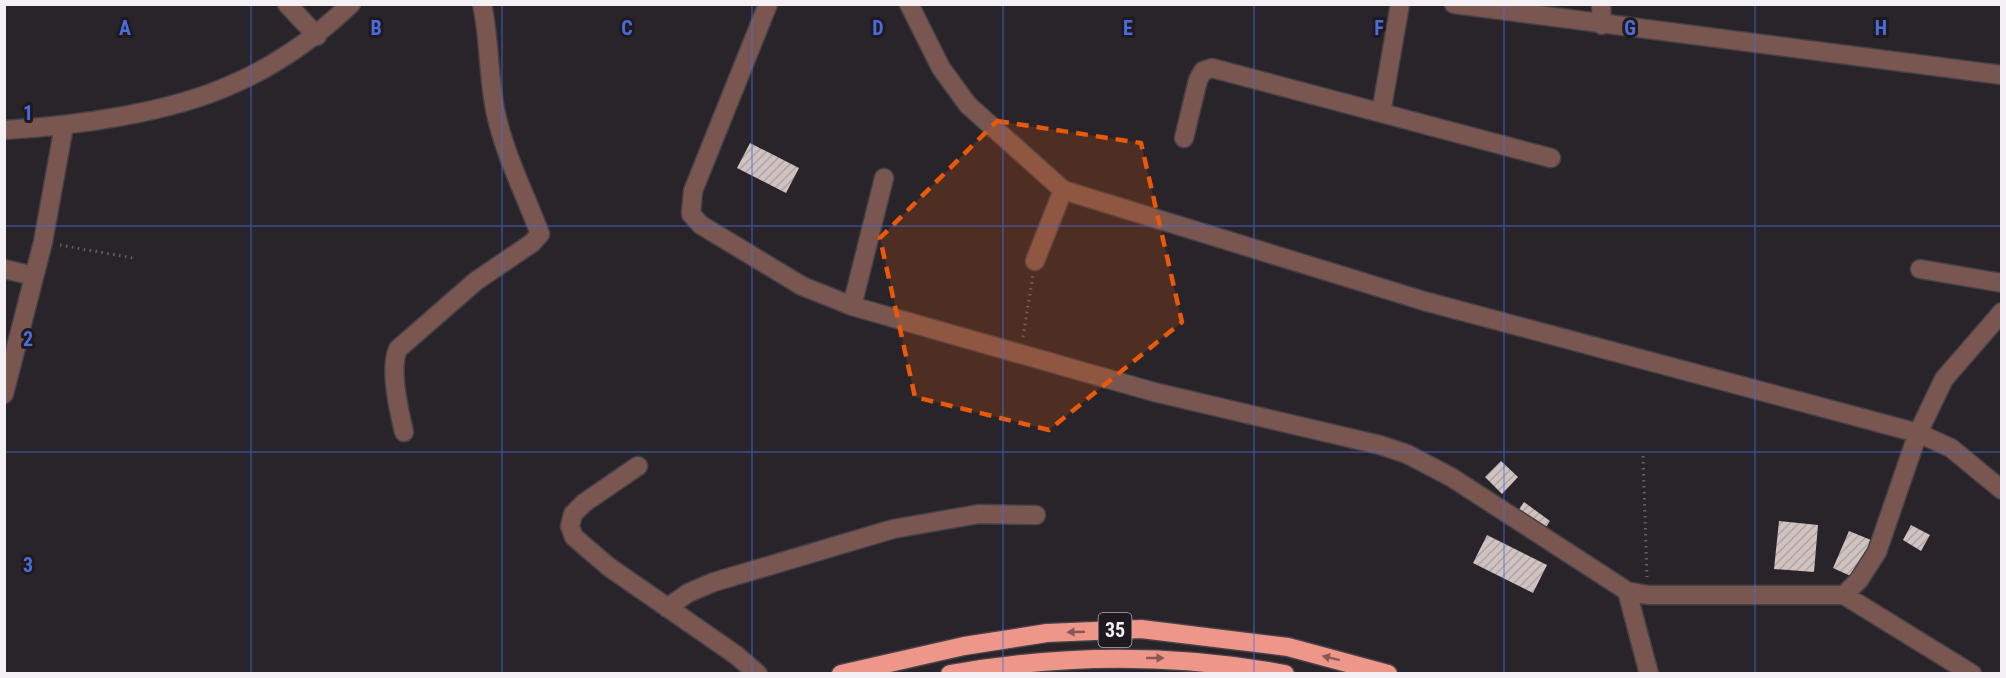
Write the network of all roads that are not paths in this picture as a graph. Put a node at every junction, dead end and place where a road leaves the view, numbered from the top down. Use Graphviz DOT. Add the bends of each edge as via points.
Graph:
graph roads {
  1 [pos="287,4"];
  2 [pos="351,4"];
  3 [pos="482,4"];
  4 [pos="768,4"];
  5 [pos="909,4"];
  6 [pos="1400,4"];
  7 [pos="1454,4"];
  8 [pos="1601,4"];
  9 [pos="1602,25"];
  10 [pos="317,36"];
  11 [pos="2001,75"];
  12 [pos="1381,113"];
  13 [pos="64,126"];
  14 [pos="4,130"];
  15 [pos="1184,138"];
  16 [pos="1551,158"];
  17 [pos="884,178"];
  18 [pos="1063,190"];
  19 [pos="1035,261"];
  20 [pos="4,269"];
  21 [pos="1920,269"];
  22 [pos="34,276"];
  23 [pos="2001,283"];
  24 [pos="852,306"];
  25 [pos="2001,312"];
  26 [pos="4,394"];
  27 [pos="404,432"];
  28 [pos="1918,433"];
  29 [pos="638,466"];
  30 [pos="2001,490"];
  31 [pos="1036,515"];
  32 [pos="1627,591"];
  33 [pos="1844,595"];
  34 [pos="667,608"];
  35 [pos="758,674"];
  36 [pos="841,674"];
  37 [pos="950,674"];
  38 [pos="1285,674"];
  39 [pos="1388,674"];
  40 [pos="1648,674"];
  41 [pos="1972,674"];
  1 -- 10 [label="street"];
  2 -- 10 [label="street"];
  3 -- 27 [label="street" via="495,112 540,234 476,281 398,350 394,365"];
  4 -- 24 [label="street" via="693,191 692,213 701,225 802,286"];
  5 -- 18 [label="street" via="941,68 968,105"];
  6 -- 12 [label="street"];
  7 -- 9 [label="street"];
  8 -- 9 [label="street"];
  9 -- 11 [label="street"];
  10 -- 13 [label="street" via="233,85 182,102"];
  12 -- 15 [label="street" via="1212,68 1203,71 1198,80"];
  12 -- 16 [label="street"];
  13 -- 14 [label="street"];
  13 -- 22 [label="street"];
  17 -- 24 [label="street"];
  18 -- 19 [label="street"];
  18 -- 28 [label="street" via="1424,301"];
  20 -- 22 [label="street"];
  21 -- 23 [label="street"];
  22 -- 26 [label="street"];
  24 -- 32 [label="street" via="1154,392 1407,454 1451,477"];
  25 -- 28 [label="street" via="1944,379"];
  28 -- 30 [label="street" via="1951,448"];
  28 -- 33 [label="street" via="1876,552 1859,580"];
  29 -- 34 [label="street" via="584,503 573,514 570,526 582,546"];
  31 -- 34 [label="street" via="980,514 893,529 714,582"];
  32 -- 33 [label="street" via="1648,596"];
  32 -- 40 [label="street"];
  33 -- 41 [label="street"];
  34 -- 35 [label="street"];
  39 -- 36 [label="highway, 35, one-way" via="1288,647 1141,629 1047,633 964,646"];
  37 -- 38 [label="highway, 35, one-way" via="1063,658 1157,658"];
}
